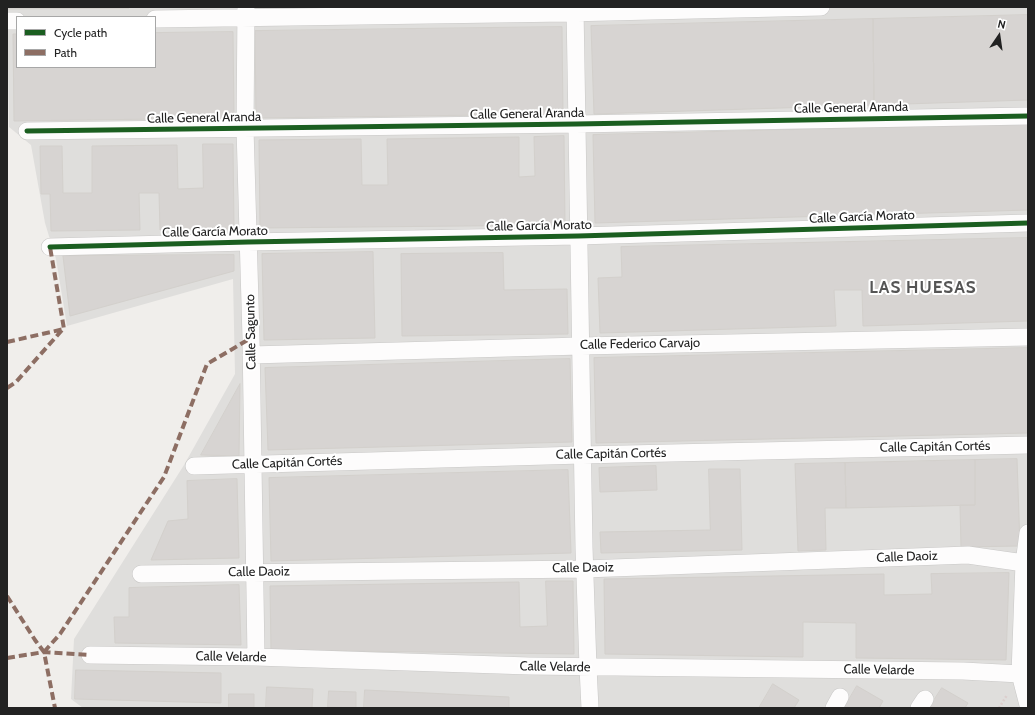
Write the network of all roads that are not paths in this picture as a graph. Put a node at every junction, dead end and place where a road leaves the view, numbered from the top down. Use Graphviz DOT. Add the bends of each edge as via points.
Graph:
graph roads {
  1 [pos="821,7"];
  2 [pos="248,10"];
  3 [pos="575,10"];
  4 [pos="299,12"];
  5 [pos="156,19"];
  6 [pos="1028,116"];
  7 [pos="576,124"];
  8 [pos="245,128"];
  9 [pos="27,131"];
  10 [pos="1028,223"];
  11 [pos="578,236"];
  12 [pos="248,242"];
  13 [pos="50,247"];
  14 [pos="1028,337"];
  15 [pos="580,346"];
  16 [pos="251,355"];
  17 [pos="1028,445"];
  18 [pos="582,455"];
  19 [pos="253,464"];
  20 [pos="194,466"];
  21 [pos="1028,533"];
  22 [pos="1024,563"];
  23 [pos="585,569"];
  24 [pos="254,572"];
  25 [pos="141,574"];
  26 [pos="90,655"];
  27 [pos="256,658"];
  28 [pos="588,667"];
  29 [pos="1020,674"];
  30 [pos="1028,705"];
  31 [pos="590,708"];
  1 -- 3 [label="street"];
  2 -- 4 [label="street"];
  2 -- 5 [label="street"];
  2 -- 8 [label="street, Calle Sagunto"];
  3 -- 4 [label="street"];
  3 -- 7 [label="street"];
  6 -- 7 [label="street, Calle General Aranda"];
  7 -- 8 [label="street, Calle General Aranda"];
  7 -- 11 [label="street"];
  8 -- 9 [label="street, Calle General Aranda"];
  8 -- 12 [label="street, Calle Sagunto"];
  10 -- 11 [label="street, Calle García Morato"];
  11 -- 12 [label="street, Calle García Morato"];
  11 -- 15 [label="street"];
  12 -- 13 [label="street, Calle García Morato"];
  12 -- 16 [label="street, Calle Sagunto"];
  14 -- 15 [label="street, Calle Federico Carvajo"];
  15 -- 16 [label="street, Calle Federico Carvajo"];
  15 -- 18 [label="street"];
  16 -- 19 [label="street, Calle Sagunto"];
  17 -- 18 [label="street, Calle Capitán Cortés"];
  18 -- 19 [label="street, Calle Capitán Cortés"];
  18 -- 23 [label="street"];
  19 -- 20 [label="street, Calle Capitán Cortés"];
  19 -- 24 [label="street, Calle Sagunto"];
  21 -- 22 [label="street"];
  22 -- 23 [label="street, Calle Daoiz" via="968,555"];
  22 -- 29 [label="street"];
  23 -- 24 [label="street, Calle Daoiz"];
  23 -- 28 [label="street"];
  24 -- 25 [label="street, Calle Daoiz"];
  24 -- 27 [label="street, Calle Sagunto"];
  26 -- 27 [label="street, Calle Velarde"];
  27 -- 28 [label="street, Calle Velarde"];
  28 -- 29 [label="street, Calle Velarde" via="963,671"];
  28 -- 31 [label="street"];
  29 -- 30 [label="street"];
}
